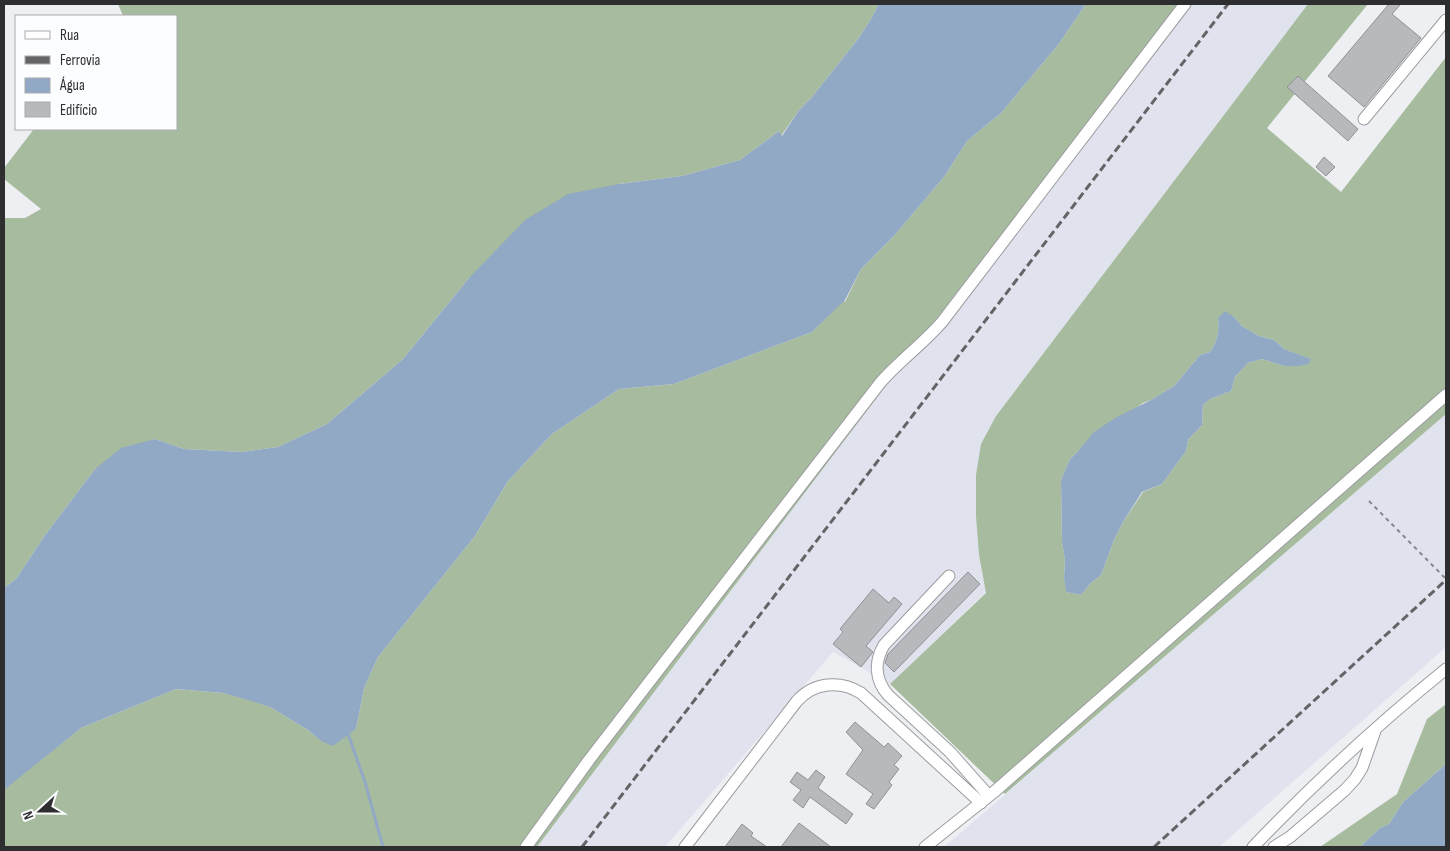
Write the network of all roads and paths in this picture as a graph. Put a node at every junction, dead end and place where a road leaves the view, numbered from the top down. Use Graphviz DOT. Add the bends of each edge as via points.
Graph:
graph roads {
  1 [pos="1185,4"];
  2 [pos="1446,20"];
  3 [pos="1364,119"];
  4 [pos="1446,395"];
  5 [pos="1369,501"];
  6 [pos="949,576"];
  7 [pos="1446,579"];
  8 [pos="1446,669"];
  9 [pos="1376,729"];
  10 [pos="985,800"];
  11 [pos="526,847"];
  12 [pos="685,847"];
  13 [pos="925,847"];
  14 [pos="1253,847"];
  15 [pos="1274,847"];
  1 -- 11 [label="street" via="947,316 880,383 589,760"];
  2 -- 3 [label="street"];
  4 -- 10 [label="street"];
  5 -- 7 [label="path"];
  6 -- 10 [label="street" via="884,645 877,662 878,675 888,695 950,752"];
  8 -- 9 [label="street"];
  9 -- 14 [label="street" via="1291,807"];
  9 -- 15 [label="street" via="1355,779 1290,837"];
  10 -- 12 [label="street" via="861,693 843,685 827,684 802,695"];
  10 -- 13 [label="street"];
}
